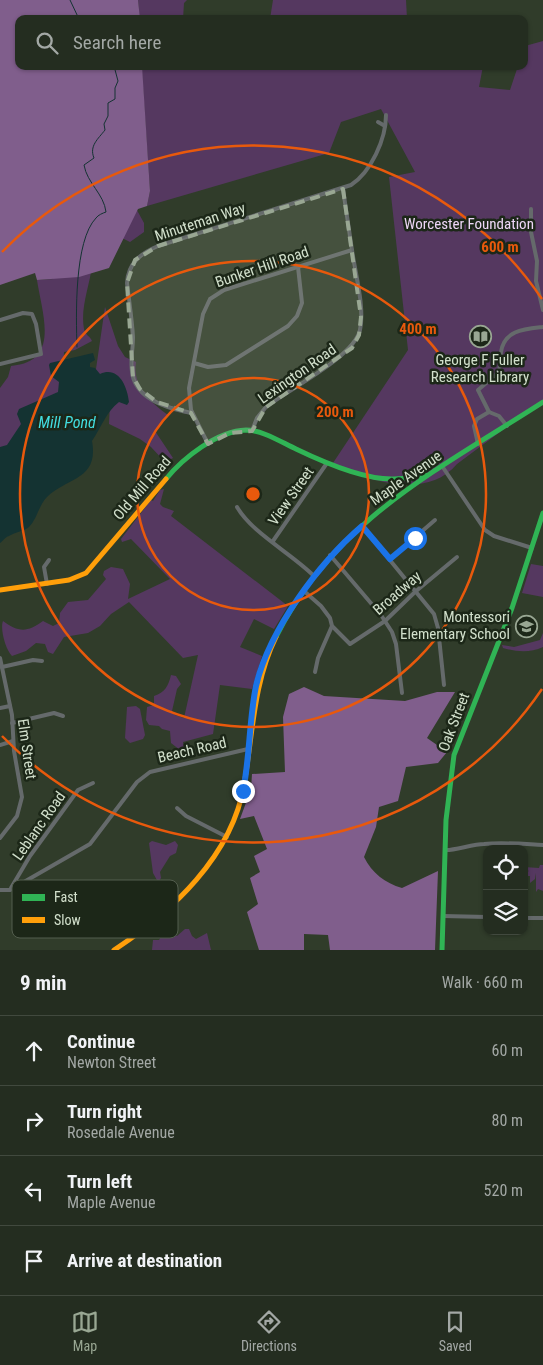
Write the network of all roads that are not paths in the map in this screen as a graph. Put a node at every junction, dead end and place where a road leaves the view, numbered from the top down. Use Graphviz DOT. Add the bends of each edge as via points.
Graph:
graph roads {
  1 [pos="386,115"];
  2 [pos="378,122"];
  3 [pos="386,126"];
  4 [pos="342,189"];
  5 [pos="531,209"];
  6 [pos="352,250"];
  7 [pos="298,267"];
  8 [pos="543,310"];
  9 [pos="0,320"];
  10 [pos="543,327"];
  11 [pos="194,363"];
  12 [pos="0,364"];
  13 [pos="543,402"];
  14 [pos="489,412"];
  15 [pos="192,413"];
  16 [pos="507,426"];
  17 [pos="252,431"];
  18 [pos="208,444"];
  19 [pos="478,444"];
  20 [pos="327,463"];
  21 [pos="442,466"];
  22 [pos="429,475"];
  23 [pos="409,478"];
  24 [pos="398,479"];
  25 [pos="414,485"];
  26 [pos="409,489"];
  27 [pos="237,507"];
  28 [pos="543,513"];
  29 [pos="435,520"];
  30 [pos="362,526"];
  31 [pos="273,541"];
  32 [pos="532,548"];
  33 [pos="330,555"];
  34 [pos="457,557"];
  35 [pos="390,559"];
  36 [pos="49,560"];
  37 [pos="314,576"];
  38 [pos="46,584"];
  39 [pos="0,590"];
  40 [pos="304,591"];
  41 [pos="415,592"];
  42 [pos="385,621"];
  43 [pos="332,626"];
  44 [pos="0,658"];
  45 [pos="42,661"];
  46 [pos="2,669"];
  47 [pos="315,672"];
  48 [pos="444,685"];
  49 [pos="402,693"];
  50 [pos="10,706"];
  51 [pos="0,708"];
  52 [pos="63,716"];
  53 [pos="12,723"];
  54 [pos="14,741"];
  55 [pos="0,745"];
  56 [pos="248,749"];
  57 [pos="93,783"];
  58 [pos="177,808"];
  59 [pos="227,837"];
  60 [pos="0,838"];
  61 [pos="543,845"];
  62 [pos="446,850"];
  63 [pos="16,880"];
  64 [pos="27,880"];
  65 [pos="12,887"];
  66 [pos="0,890"];
  67 [pos="10,890"];
  68 [pos="178,898"];
  69 [pos="443,916"];
  70 [pos="483,917"];
  71 [pos="528,918"];
  72 [pos="543,918"];
  73 [pos="130,938"];
  74 [pos="114,950"];
  75 [pos="442,950"];
  1 -- 3 [label="street, Minuteman Way"];
  2 -- 3 [label="street"];
  3 -- 4 [label="street, Minuteman Way" via="362,175"];
  4 -- 6 [label="street"];
  4 -- 15 [label="street, Minuteman Way" via="158,246 135,260 127,283 133,335 133,377 140,390 157,402"];
  5 -- 8 [label="street" via="536,283"];
  6 -- 7 [label="street, Bunker Hill Road"];
  6 -- 17 [label="street, Lexington Road" via="361,317 356,342 341,357 266,407"];
  7 -- 11 [label="street, Bunker Hill Road" via="213,296 202,318"];
  7 -- 11 [label="street" via="302,303 291,323 226,365"];
  9 -- 12 [label="street" via="23,313 32,314 40,354"];
  10 -- 14 [label="street" via="518,331 505,341 498,373 478,390"];
  11 -- 15 [label="street, Bunker Hill Road" via="189,392"];
  13 -- 16 [label="street, Maple Avenue"];
  14 -- 16 [label="street" via="499,416"];
  14 -- 19 [label="street" via="474,426"];
  15 -- 18 [label="street, Bunker Hill Road"];
  16 -- 19 [label="street, Maple Avenue"];
  17 -- 18 [label="street, Old Mill Road" via="230,433"];
  17 -- 20 [label="street"];
  18 -- 38 [label="street, Old Mill Road" via="184,459 91,570 74,579"];
  19 -- 21 [label="street, Maple Avenue"];
  20 -- 24 [label="street" via="372,477"];
  20 -- 31 [label="street, View Street"];
  21 -- 22 [label="street, Maple Avenue"];
  21 -- 32 [label="street" via="485,530"];
  22 -- 23 [label="street"];
  22 -- 25 [label="street, Maple Avenue"];
  23 -- 24 [label="street"];
  23 -- 25 [label="street"];
  24 -- 26 [label="street"];
  25 -- 26 [label="street, Maple Avenue"];
  26 -- 30 [label="street, Maple Avenue"];
  27 -- 31 [label="street" via="251,526"];
  28 -- 32 [label="street, Oak Street"];
  29 -- 35 [label="street"];
  30 -- 33 [label="street, Maple Avenue"];
  30 -- 35 [label="street"];
  31 -- 37 [label="street"];
  32 -- 62 [label="street, Oak Street" via="510,614 454,755 449,784"];
  33 -- 37 [label="street, Maple Avenue"];
  33 -- 42 [label="street"];
  34 -- 41 [label="street, Broadway"];
  35 -- 41 [label="street"];
  36 -- 38 [label="street" via="44,567"];
  37 -- 40 [label="street, Maple Avenue"];
  38 -- 39 [label="street, Old Mill Road"];
  40 -- 43 [label="street" via="324,609"];
  40 -- 56 [label="street, Maple Avenue" via="278,633 260,672"];
  41 -- 42 [label="street, Broadway"];
  41 -- 48 [label="street" via="436,618"];
  42 -- 43 [label="street, Broadway" via="350,644"];
  42 -- 49 [label="street" via="396,640"];
  43 -- 47 [label="street"];
  44 -- 46 [label="street, Elm Street"];
  45 -- 46 [label="street" via="33,660"];
  46 -- 50 [label="street, Elm Street"];
  50 -- 51 [label="street"];
  50 -- 53 [label="street, Elm Street"];
  52 -- 53 [label="street" via="54,713"];
  53 -- 54 [label="street, Elm Street"];
  54 -- 55 [label="street"];
  54 -- 60 [label="street, Elm Street" via="22,801 17,816"];
  56 -- 59 [label="street, Maple Avenue" via="242,796"];
  56 -- 64 [label="street, Beach Road" via="153,771 143,777 90,844"];
  57 -- 63 [label="street, Leblanc Road" via="78,790"];
  58 -- 59 [label="street"];
  59 -- 68 [label="street, Maple Avenue" via="211,862"];
  61 -- 62 [label="street" via="486,843"];
  62 -- 69 [label="street, Oak Street"];
  65 -- 67 [label="street, Leblanc Road"];
  66 -- 67 [label="street"];
  69 -- 70 [label="street"];
  69 -- 75 [label="street, Oak Street"];
  71 -- 72 [label="street"];
  73 -- 74 [label="street, Maple Avenue"];
}
